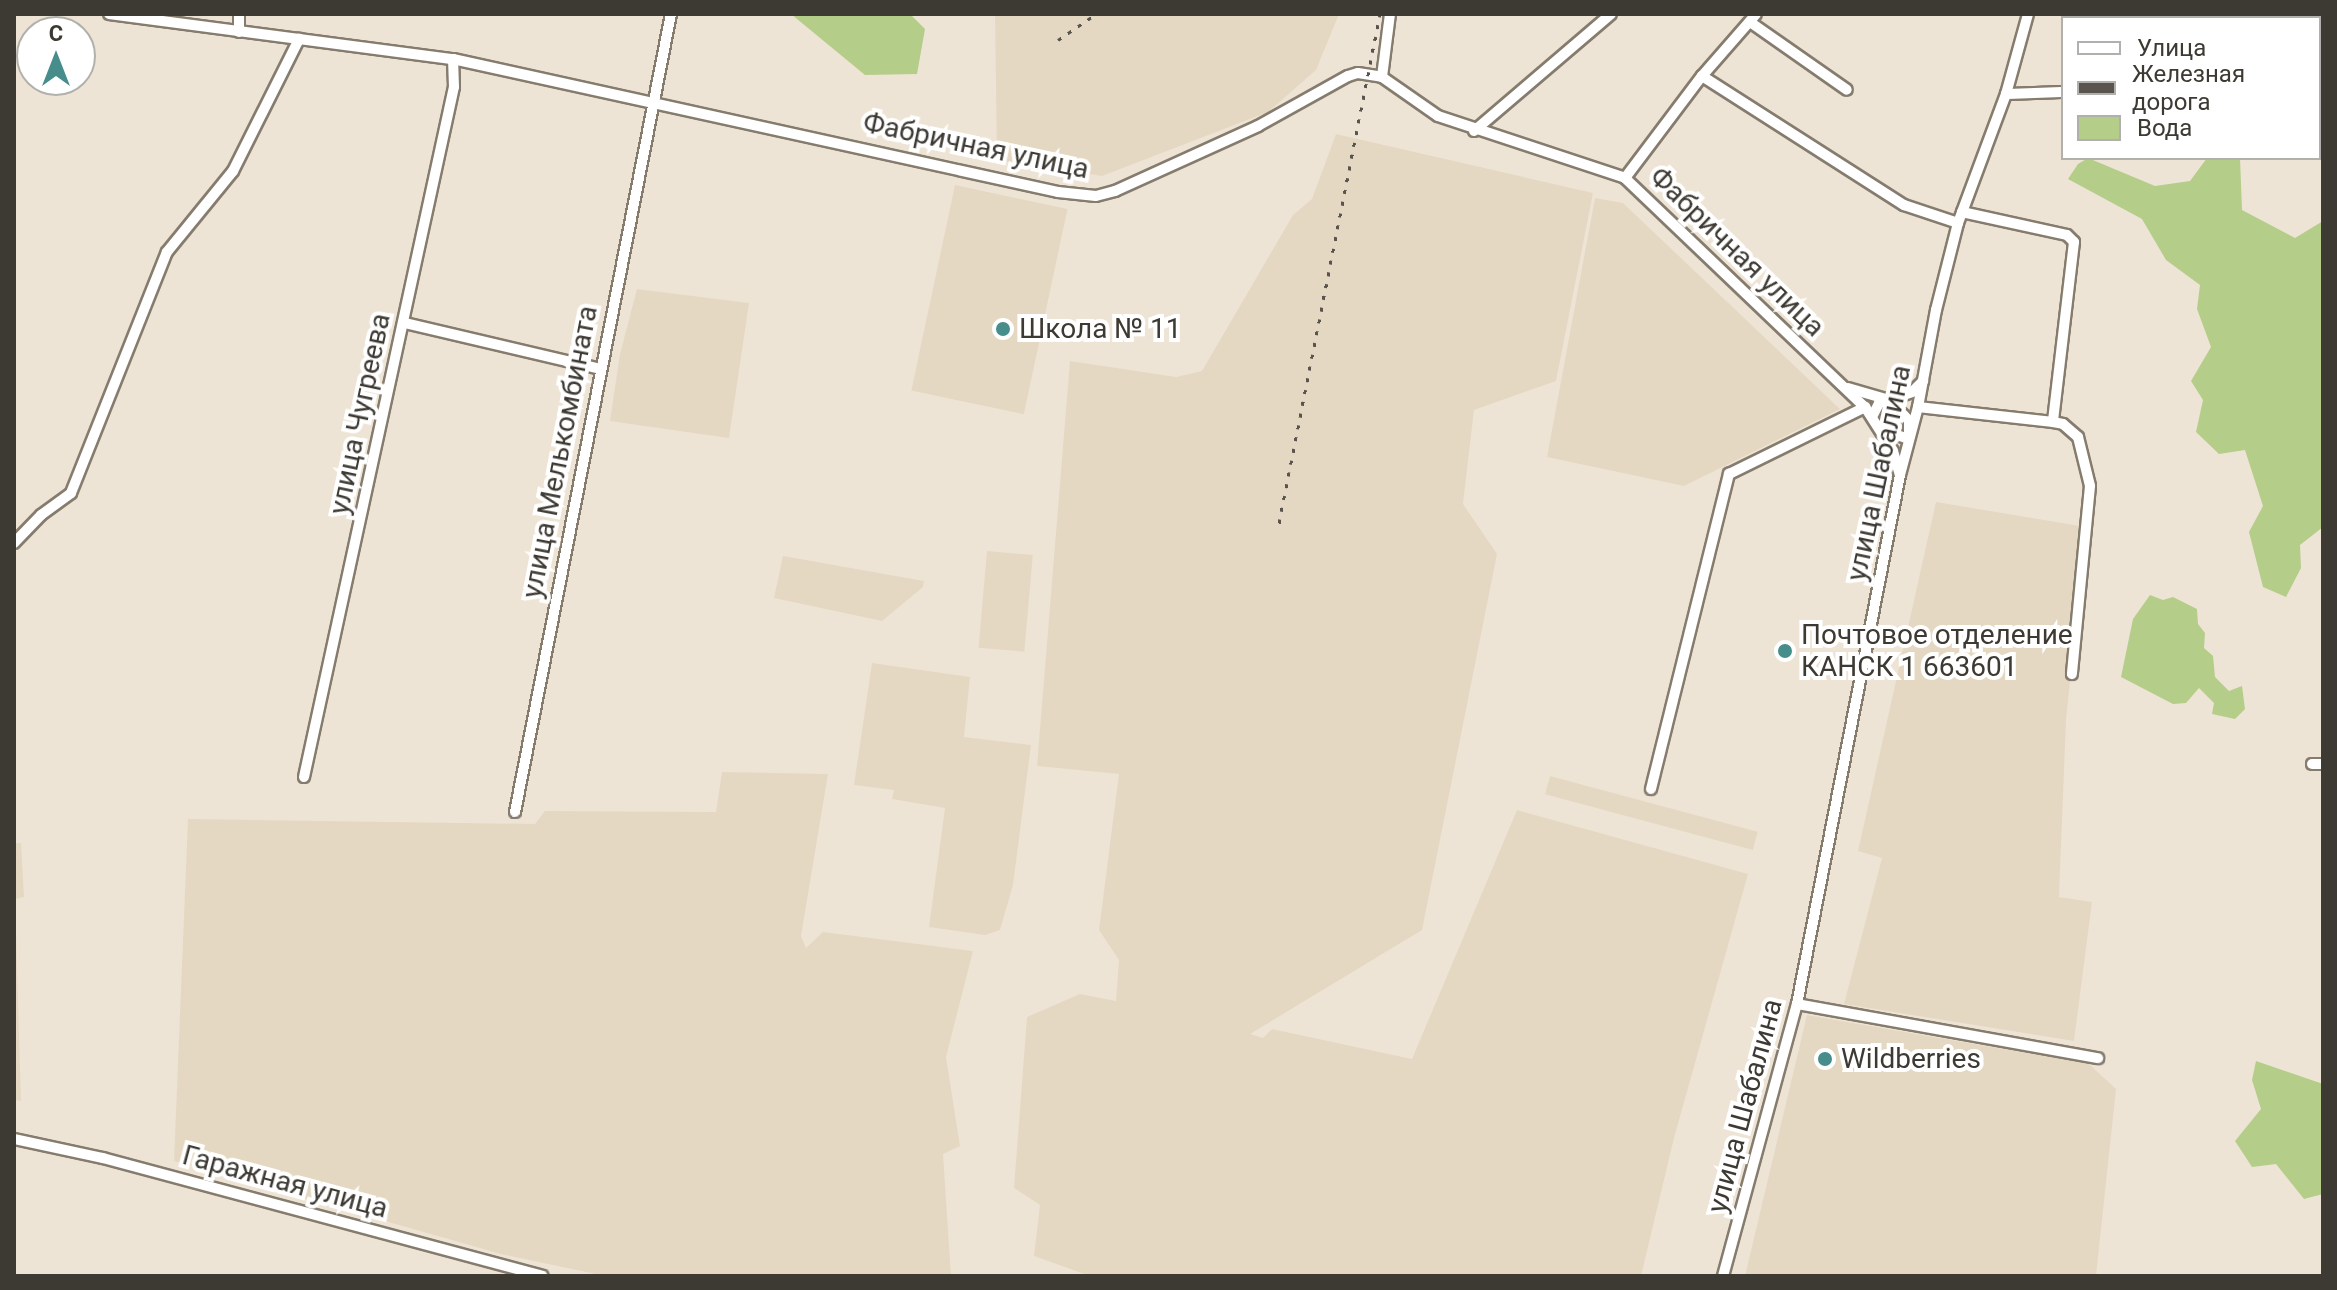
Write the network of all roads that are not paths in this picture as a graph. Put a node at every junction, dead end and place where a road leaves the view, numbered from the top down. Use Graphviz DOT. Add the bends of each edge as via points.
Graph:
graph roads {
  1 [pos="109,14"];
  2 [pos="239,14"];
  3 [pos="671,14"];
  4 [pos="1390,14"];
  5 [pos="1611,14"];
  6 [pos="2028,14"];
  7 [pos="1753,18"];
  8 [pos="239,32"];
  9 [pos="299,39"];
  10 [pos="453,59"];
  11 [pos="1702,76"];
  12 [pos="1382,77"];
  13 [pos="1847,90"];
  14 [pos="2061,92"];
  15 [pos="2006,94"];
  16 [pos="652,102"];
  17 [pos="1474,131"];
  18 [pos="1625,178"];
  19 [pos="1960,217"];
  20 [pos="405,323"];
  21 [pos="601,369"];
  22 [pos="1923,381"];
  23 [pos="1842,386"];
  24 [pos="1889,400"];
  25 [pos="1865,407"];
  26 [pos="1918,407"];
  27 [pos="1872,417"];
  28 [pos="2053,422"];
  29 [pos="1882,430"];
  30 [pos="1909,439"];
  31 [pos="1900,475"];
  32 [pos="14,543"];
  33 [pos="2072,674"];
  34 [pos="304,777"];
  35 [pos="1651,789"];
  36 [pos="515,812"];
  37 [pos="1797,1004"];
  38 [pos="2098,1058"];
  39 [pos="14,1139"];
  40 [pos="542,1276"];
  41 [pos="1723,1276"];
  1 -- 8 [label="street, Фабричная улица"];
  2 -- 8 [label="street"];
  3 -- 16 [label="street, улица Мелькомбината"];
  4 -- 12 [label="street"];
  5 -- 17 [label="street"];
  6 -- 15 [label="street, улица Шабалина"];
  7 -- 11 [label="street"];
  7 -- 13 [label="street"];
  8 -- 9 [label="street, Фабричная улица"];
  9 -- 10 [label="street, Фабричная улица"];
  9 -- 32 [label="street" via="233,171 167,252 71,493"];
  10 -- 16 [label="street, Фабричная улица"];
  10 -- 20 [label="street, улица Чугреева" via="454,87"];
  11 -- 18 [label="street"];
  11 -- 19 [label="street" via="1904,205"];
  12 -- 16 [label="street, Фабричная улица" via="1348,76 1258,126 1096,196"];
  12 -- 17 [label="street, Фабричная улица" via="1429,112"];
  14 -- 15 [label="street"];
  15 -- 19 [label="street, улица Шабалина"];
  16 -- 21 [label="street, улица Мелькомбината"];
  17 -- 18 [label="street, Фабричная улица"];
  18 -- 23 [label="street, Фабричная улица"];
  19 -- 22 [label="street, улица Шабалина"];
  19 -- 28 [label="street" via="2067,235 2074,242"];
  20 -- 21 [label="street"];
  20 -- 34 [label="street, улица Чугреева"];
  21 -- 36 [label="street, улица Мелькомбината"];
  22 -- 24 [label="street" via="1912,392"];
  22 -- 26 [label="street, улица Шабалина"];
  23 -- 24 [label="street"];
  23 -- 25 [label="street, Фабричная улица"];
  24 -- 27 [label="street" via="1879,403"];
  24 -- 30 [label="street" via="1909,421"];
  25 -- 27 [label="street, Фабричная улица"];
  25 -- 35 [label="street" via="1729,474"];
  26 -- 28 [label="street"];
  26 -- 30 [label="street, улица Шабалина"];
  27 -- 29 [label="street, Фабричная улица"];
  28 -- 33 [label="street" via="2071,428 2078,437 2090,486"];
  29 -- 30 [label="street"];
  29 -- 31 [label="street, Фабричная улица"];
  30 -- 31 [label="street, улица Шабалина"];
  31 -- 37 [label="street, улица Шабалина"];
  37 -- 38 [label="street"];
  37 -- 41 [label="street, улица Шабалина"];
  39 -- 40 [label="street, Гаражная улица"];
}
